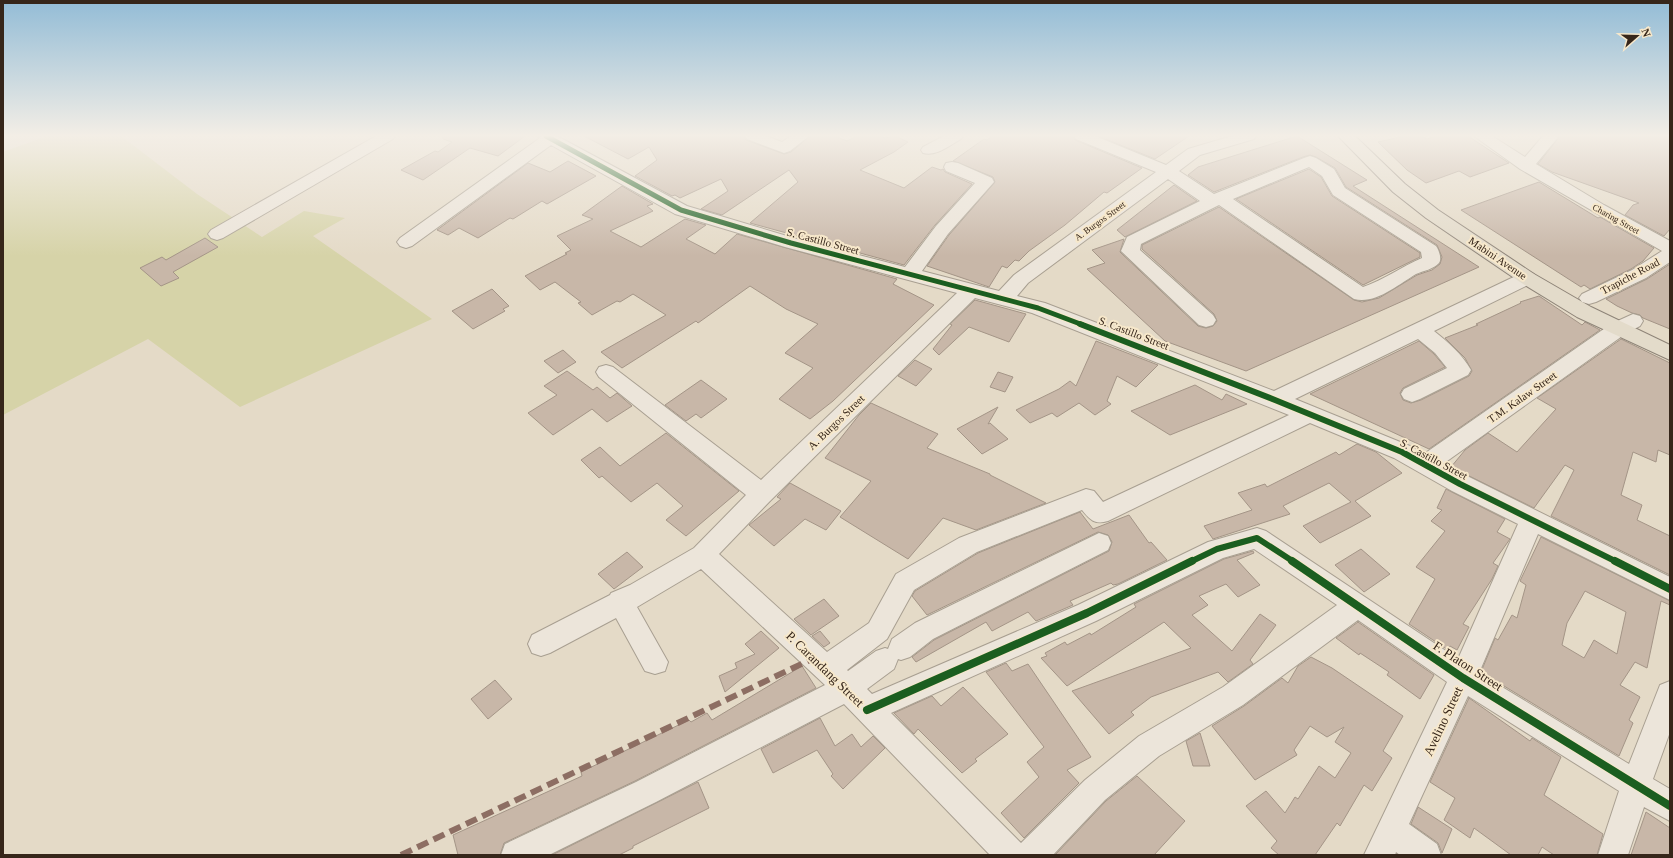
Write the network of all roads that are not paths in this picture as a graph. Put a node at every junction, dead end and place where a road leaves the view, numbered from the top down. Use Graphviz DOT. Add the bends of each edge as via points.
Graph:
graph roads {
  1 [pos="318,176"];
  2 [pos="495,176"];
  3 [pos="618,176"];
  4 [pos="972,176"];
  5 [pos="1160,176"];
  6 [pos="1176,176"];
  7 [pos="1274,176"];
  8 [pos="1330,176"];
  9 [pos="1387,176"];
  10 [pos="1406,176"];
  11 [pos="1542,176"];
  12 [pos="1217,200"];
  13 [pos="218,234"];
  14 [pos="406,242"];
  15 [pos="1670,248"];
  16 [pos="1670,254"];
  17 [pos="910,274"];
  18 [pos="1527,278"];
  19 [pos="972,290"];
  20 [pos="1004,298"];
  21 [pos="1589,298"];
  22 [pos="1206,320"];
  23 [pos="1626,325"];
  24 [pos="1419,330"];
  25 [pos="1670,338"];
  26 [pos="1670,354"];
  27 [pos="606,372"];
  28 [pos="1412,394"];
  29 [pos="1275,400"];
  30 [pos="1310,414"];
  31 [pos="1426,464"];
  32 [pos="762,494"];
  33 [pos="1532,520"];
  34 [pos="1099,543"];
  35 [pos="703,555"];
  36 [pos="1670,589"];
  37 [pos="620,602"];
  38 [pos="1358,605"];
  39 [pos="541,644"];
  40 [pos="655,662"];
  41 [pos="826,669"];
  42 [pos="1463,678"];
  43 [pos="847,688"];
  44 [pos="1670,694"];
  45 [pos="867,710"];
  46 [pos="1636,784"];
  47 [pos="1670,806"];
  48 [pos="1385,842"];
  49 [pos="516,855"];
  50 [pos="1011,855"];
  51 [pos="1031,855"];
  52 [pos="1426,855"];
  53 [pos="1613,855"];
  1 -- 13 [label="street"];
  2 -- 14 [label="street"];
  3 -- 17 [label="street, S. Castillo Street" via="681,210 791,243"];
  4 -- 17 [label="street" via="986,182 942,230"];
  5 -- 20 [label="street, A. Burgos Street" via="1021,279"];
  6 -- 12 [label="street"];
  7 -- 12 [label="street"];
  8 -- 12 [label="street" via="1339,191 1430,250 1432,261 1410,270 1388,285 1361,294"];
  9 -- 18 [label="main road, Mabini Avenue" via="1432,214"];
  10 -- 21 [label="main road, Mabini Avenue" via="1448,210"];
  11 -- 15 [label="street, Charing Street"];
  12 -- 22 [label="street" via="1161,224 1134,241 1130,251"];
  16 -- 21 [label="street, Trapiche Road" via="1639,274"];
  17 -- 19 [label="street, S. Castillo Street"];
  18 -- 23 [label="main road, Mabini Avenue"];
  18 -- 24 [label="street"];
  19 -- 20 [label="street, S. Castillo Street"];
  19 -- 32 [label="street, A. Burgos Street"];
  20 -- 29 [label="street, S. Castillo Street" via="1078,322"];
  21 -- 23 [label="main road, Mabini Avenue"];
  23 -- 25 [label="main road, Mabini Avenue"];
  23 -- 26 [label="main road, Mabini Avenue"];
  23 -- 31 [label="street, T.M. Kalaw Street"];
  24 -- 28 [label="street" via="1442,348 1461,370"];
  24 -- 29 [label="street"];
  27 -- 32 [label="street"];
  29 -- 30 [label="street, S. Castillo Street"];
  30 -- 31 [label="street, S. Castillo Street"];
  30 -- 41 [label="street" via="1100,514 1086,498 968,545 906,582 878,631"];
  31 -- 33 [label="street, S. Castillo Street"];
  32 -- 35 [label="street, A. Burgos Street"];
  33 -- 36 [label="street, S. Castillo Street"];
  33 -- 42 [label="street, Avelino Street"];
  34 -- 43 [label="street" via="924,631"];
  35 -- 37 [label="street, A. Burgos Street"];
  35 -- 41 [label="street, P. Carandang Street"];
  37 -- 39 [label="street, A. Burgos Street"];
  37 -- 40 [label="street"];
  38 -- 42 [label="street, F. Platon Street"];
  38 -- 45 [label="street, F. Platon Street" via="1257,538 1217,549 1086,613"];
  38 -- 51 [label="street" via="1233,696 1149,746 1095,790"];
  41 -- 43 [label="street, P. Carandang Street"];
  42 -- 46 [label="street, F. Platon Street"];
  42 -- 48 [label="street, Avelino Street"];
  43 -- 45 [label="street, P. Carandang Street"];
  43 -- 49 [label="street" via="646,792"];
  44 -- 46 [label="street"];
  45 -- 50 [label="street, P. Carandang Street"];
  46 -- 47 [label="street, F. Platon Street"];
  46 -- 53 [label="street"];
  48 -- 52 [label="street"];
}
